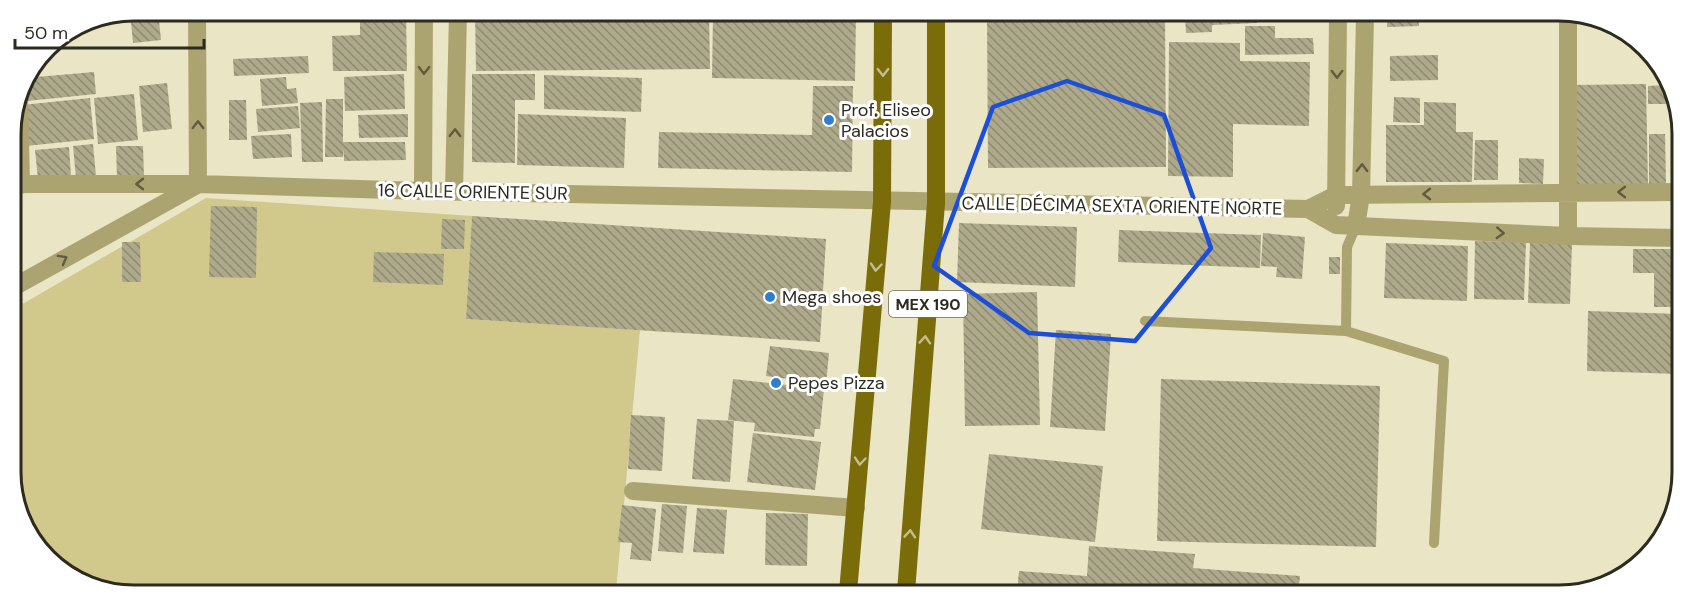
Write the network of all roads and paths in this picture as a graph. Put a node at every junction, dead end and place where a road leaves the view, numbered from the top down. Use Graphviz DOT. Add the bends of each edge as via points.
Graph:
graph roads {
  1 [pos="197,21"];
  2 [pos="424,21"];
  3 [pos="458,21"];
  4 [pos="883,21"];
  5 [pos="936,21"];
  6 [pos="1338,21"];
  7 [pos="1365,21"];
  8 [pos="1568,21"];
  9 [pos="21,184"];
  10 [pos="198,184"];
  11 [pos="423,191"];
  12 [pos="454,192"];
  13 [pos="1569,192"];
  14 [pos="1672,192"];
  15 [pos="1336,195"];
  16 [pos="1361,195"];
  17 [pos="882,202"];
  18 [pos="936,203"];
  19 [pos="1308,209"];
  20 [pos="1336,225"];
  21 [pos="1356,226"];
  22 [pos="1568,236"];
  23 [pos="1672,238"];
  24 [pos="1347,247"];
  25 [pos="21,283"];
  26 [pos="1144,321"];
  27 [pos="1346,331"];
  28 [pos="633,491"];
  29 [pos="856,508"];
  30 [pos="1434,543"];
  31 [pos="849,585"];
  32 [pos="907,585"];
  10 -- 1 [label="street, one-way"];
  2 -- 11 [label="street, one-way"];
  12 -- 3 [label="street, one-way"];
  4 -- 17 [label="main road, MEX 190, one-way"];
  5 -- 18 [label="main road, MEX 190"];
  6 -- 15 [label="street, one-way"];
  16 -- 7 [label="street, one-way"];
  8 -- 13 [label="street"];
  10 -- 9 [label="street, 16 CALLE ORIENTE SUR, one-way"];
  10 -- 11 [label="street, 16 CALLE ORIENTE SUR"];
  25 -- 10 [label="street, one-way"];
  11 -- 12 [label="street, 16 CALLE ORIENTE SUR"];
  12 -- 17 [label="street, 16 CALLE ORIENTE SUR"];
  14 -- 13 [label="street, CALLE DÉCIMA SEXTA ORIENTE NORTE, one-way"];
  13 -- 16 [label="street, CALLE DÉCIMA SEXTA ORIENTE NORTE, one-way"];
  13 -- 22 [label="street"];
  15 -- 16 [label="street, CALLE DÉCIMA SEXTA ORIENTE NORTE"];
  15 -- 19 [label="street, CALLE DÉCIMA SEXTA ORIENTE NORTE"];
  15 -- 20 [label="street"];
  16 -- 21 [label="street"];
  17 -- 18 [label="street, 16 CALLE ORIENTE SUR"];
  17 -- 29 [label="main road, MEX 190, one-way"];
  18 -- 19 [label="street, CALLE DÉCIMA SEXTA ORIENTE NORTE"];
  32 -- 18 [label="main road, MEX 190, one-way"];
  19 -- 20 [label="street, CALLE DÉCIMA SEXTA ORIENTE NORTE"];
  20 -- 21 [label="street, CALLE DÉCIMA SEXTA ORIENTE NORTE"];
  20 -- 24 [label="lane"];
  21 -- 22 [label="street, CALLE DÉCIMA SEXTA ORIENTE NORTE, one-way"];
  21 -- 24 [label="lane"];
  22 -- 23 [label="street, CALLE DÉCIMA SEXTA ORIENTE NORTE"];
  24 -- 27 [label="lane"];
  26 -- 27 [label="lane"];
  27 -- 30 [label="lane" via="1444,362"];
  28 -- 29 [label="street"];
  29 -- 31 [label="main road, MEX 190"];
}
